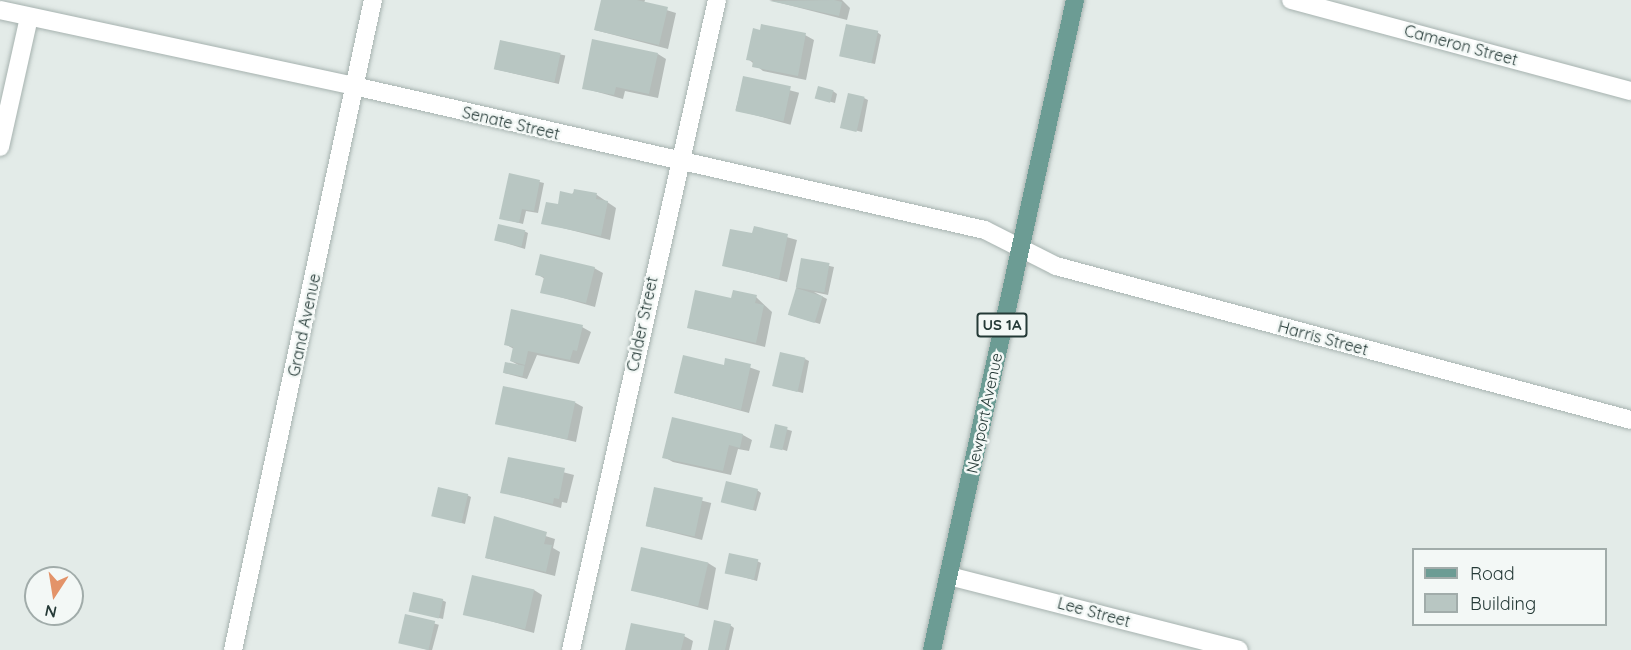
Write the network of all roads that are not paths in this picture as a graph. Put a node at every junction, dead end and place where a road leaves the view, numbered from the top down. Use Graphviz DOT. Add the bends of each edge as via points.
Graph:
graph roads {
  1 [pos="373,0"];
  2 [pos="717,0"];
  3 [pos="1075,0"];
  4 [pos="1291,0"];
  5 [pos="0,10"];
  6 [pos="29,17"];
  7 [pos="354,86"];
  8 [pos="1631,91"];
  9 [pos="0,147"];
  10 [pos="678,162"];
  11 [pos="1019,246"];
  12 [pos="1631,420"];
  13 [pos="950,576"];
  14 [pos="233,650"];
  15 [pos="571,650"];
  16 [pos="932,650"];
  17 [pos="1239,650"];
  1 -- 7 [label="street, Grand Avenue"];
  2 -- 10 [label="street, Calder Street"];
  3 -- 11 [label="main road, Newport Avenue / US 1A"];
  4 -- 8 [label="street, Cameron Street"];
  5 -- 6 [label="street, Senate Street"];
  6 -- 7 [label="street, Senate Street"];
  6 -- 9 [label="street"];
  7 -- 10 [label="street, Senate Street"];
  7 -- 14 [label="street, Grand Avenue"];
  10 -- 11 [label="street, Senate Street" via="985,230"];
  10 -- 15 [label="street, Calder Street"];
  11 -- 12 [label="street, Harris Street" via="1056,266"];
  11 -- 13 [label="main road, Newport Avenue / US 1A"];
  13 -- 16 [label="main road, Newport Avenue / US 1A"];
  13 -- 17 [label="street, Lee Street"];
}
